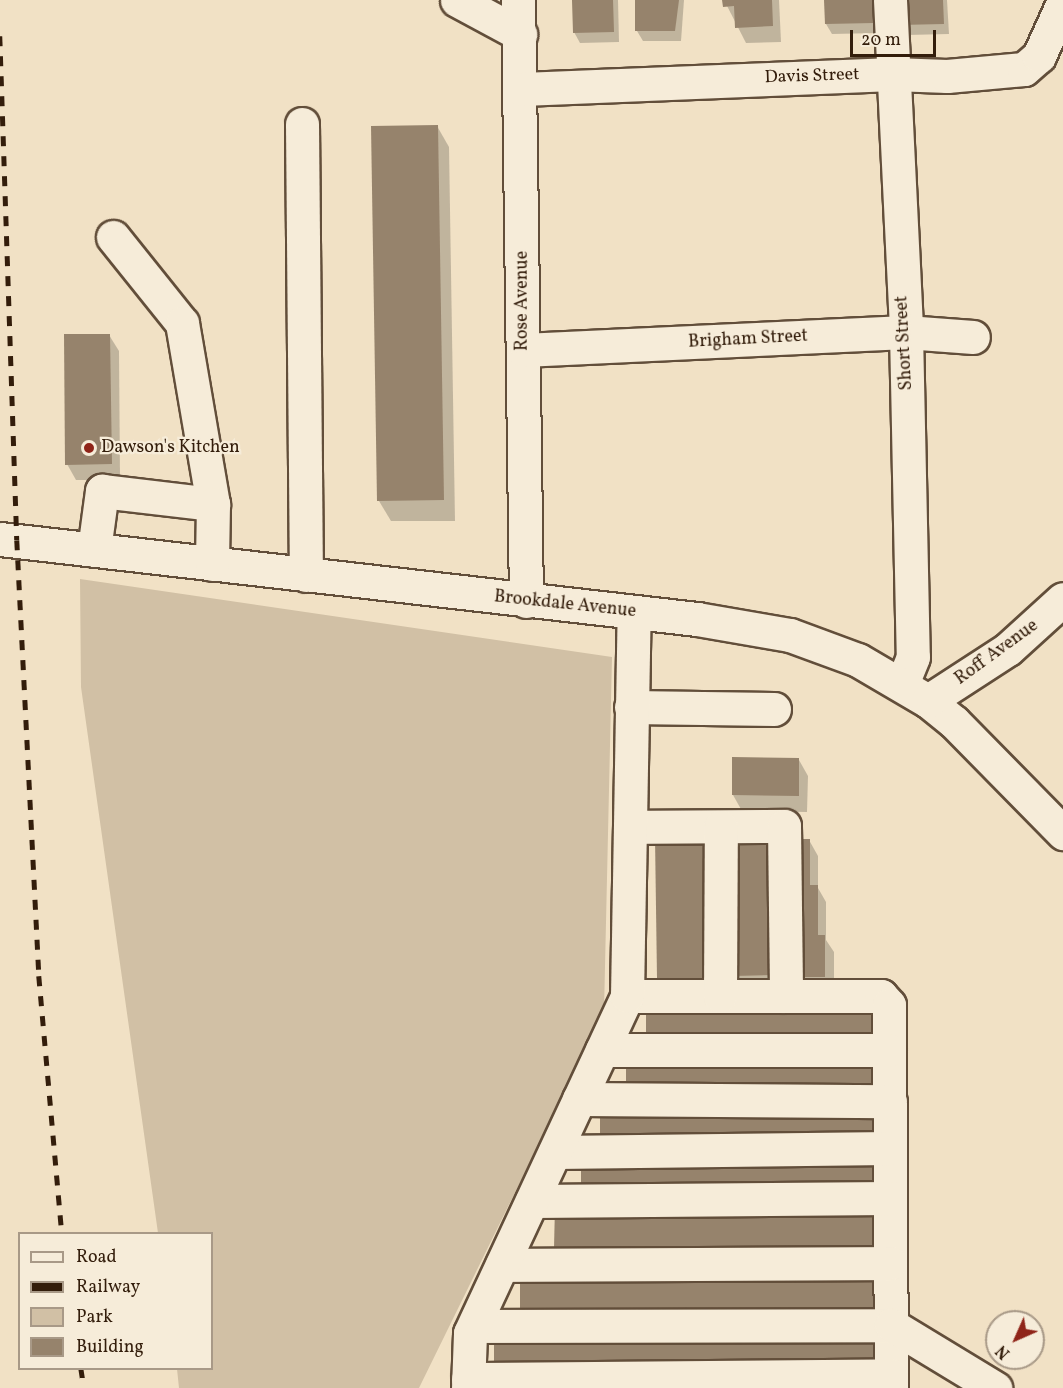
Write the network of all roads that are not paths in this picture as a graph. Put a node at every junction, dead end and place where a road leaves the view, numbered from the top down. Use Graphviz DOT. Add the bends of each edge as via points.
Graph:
graph roads {
  1 [pos="457,0"];
  2 [pos="518,0"];
  3 [pos="890,0"];
  4 [pos="1063,3"];
  5 [pos="1063,29"];
  6 [pos="520,34"];
  7 [pos="1039,57"];
  8 [pos="893,74"];
  9 [pos="522,89"];
  10 [pos="302,124"];
  11 [pos="113,237"];
  12 [pos="906,332"];
  13 [pos="973,337"];
  14 [pos="523,350"];
  15 [pos="213,504"];
  16 [pos="0,538"];
  17 [pos="94,550"];
  18 [pos="212,564"];
  19 [pos="306,575"];
  20 [pos="1063,599"];
  21 [pos="526,601"];
  22 [pos="634,612"];
  23 [pos="915,693"];
  24 [pos="632,707"];
  25 [pos="774,709"];
  26 [pos="630,827"];
  27 [pos="721,827"];
  28 [pos="1063,833"];
  29 [pos="627,996"];
  30 [pos="720,996"];
  31 [pos="786,996"];
  32 [pos="602,1050"];
  33 [pos="889,1050"];
  34 [pos="579,1099"];
  35 [pos="890,1101"];
  36 [pos="890,1148"];
  37 [pos="555,1152"];
  38 [pos="890,1198"];
  39 [pos="532,1201"];
  40 [pos="890,1263"];
  41 [pos="502,1265"];
  42 [pos="891,1325"];
  43 [pos="474,1326"];
  44 [pos="891,1382"];
  45 [pos="468,1384"];
  46 [pos="995,1388"];
  1 -- 6 [label="street"];
  2 -- 6 [label="street, Rose Avenue"];
  3 -- 8 [label="street, Short Street"];
  4 -- 7 [label="street"];
  5 -- 7 [label="street"];
  6 -- 9 [label="street, Rose Avenue"];
  7 -- 8 [label="street, Davis Street" via="1024,69 947,76"];
  8 -- 9 [label="street, Davis Street"];
  8 -- 12 [label="street, Short Street"];
  9 -- 14 [label="street, Rose Avenue"];
  10 -- 19 [label="street"];
  11 -- 15 [label="street" via="182,323"];
  12 -- 13 [label="street, Brigham Street"];
  12 -- 14 [label="street, Brigham Street"];
  12 -- 23 [label="street, Short Street"];
  14 -- 21 [label="street, Rose Avenue"];
  15 -- 17 [label="street" via="102,491"];
  15 -- 18 [label="street"];
  16 -- 17 [label="street, Brookdale Avenue"];
  17 -- 18 [label="street, Brookdale Avenue"];
  18 -- 19 [label="street, Brookdale Avenue"];
  19 -- 21 [label="street, Brookdale Avenue"];
  20 -- 23 [label="street, Roff Avenue" via="1008,649"];
  21 -- 22 [label="street, Brookdale Avenue"];
  22 -- 23 [label="street, Brookdale Avenue" via="790,635 858,660"];
  22 -- 24 [label="street"];
  23 -- 28 [label="street, Brookdale Avenue" via="961,729"];
  24 -- 25 [label="street"];
  24 -- 26 [label="street"];
  26 -- 27 [label="street"];
  26 -- 29 [label="street"];
  27 -- 30 [label="street"];
  27 -- 31 [label="street" via="784,826"];
  29 -- 30 [label="street"];
  29 -- 32 [label="street"];
  30 -- 31 [label="street"];
  31 -- 33 [label="street" via="881,996 889,1005"];
  32 -- 33 [label="street"];
  32 -- 34 [label="street"];
  33 -- 35 [label="street"];
  34 -- 35 [label="street"];
  34 -- 37 [label="street"];
  35 -- 36 [label="street"];
  36 -- 37 [label="street"];
  36 -- 38 [label="street"];
  37 -- 39 [label="street"];
  38 -- 39 [label="street"];
  38 -- 40 [label="street"];
  39 -- 41 [label="street"];
  40 -- 41 [label="street"];
  40 -- 42 [label="street"];
  41 -- 43 [label="street"];
  42 -- 43 [label="street"];
  42 -- 44 [label="street"];
  42 -- 46 [label="street"];
  43 -- 45 [label="street"];
  44 -- 45 [label="street"];
}
